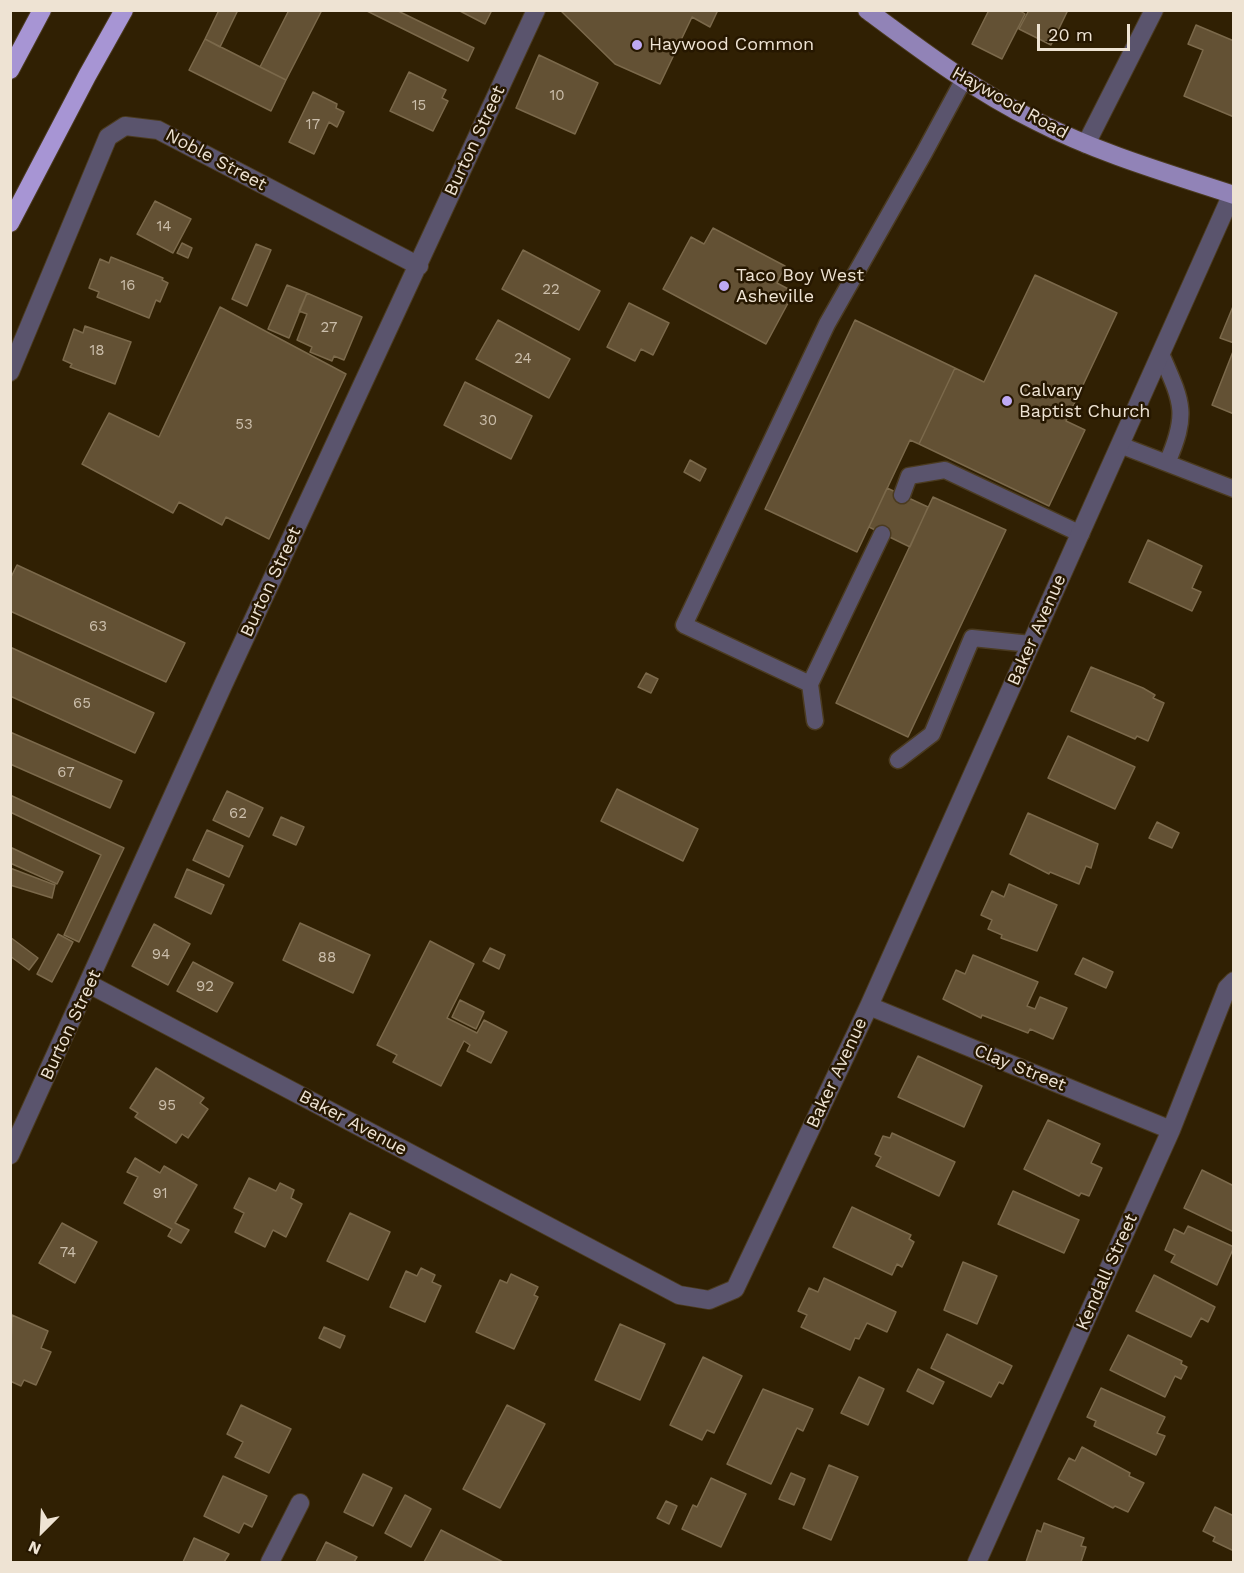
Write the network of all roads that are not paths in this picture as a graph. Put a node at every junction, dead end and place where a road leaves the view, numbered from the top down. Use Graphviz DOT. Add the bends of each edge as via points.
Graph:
graph roads {
  1 [pos="42,10"];
  2 [pos="124,10"];
  3 [pos="536,10"];
  4 [pos="867,10"];
  5 [pos="1154,10"];
  6 [pos="10,70"];
  7 [pos="964,79"];
  8 [pos="1086,144"];
  9 [pos="1233,195"];
  10 [pos="10,223"];
  11 [pos="419,266"];
  12 [pos="1161,354"];
  13 [pos="10,372"];
  14 [pos="1120,445"];
  15 [pos="1167,463"];
  16 [pos="1233,489"];
  17 [pos="902,495"];
  18 [pos="882,534"];
  19 [pos="1081,534"];
  20 [pos="1031,644"];
  21 [pos="810,684"];
  22 [pos="815,721"];
  23 [pos="898,760"];
  24 [pos="1233,981"];
  25 [pos="89,984"];
  26 [pos="869,1006"];
  27 [pos="1171,1130"];
  28 [pos="10,1155"];
  29 [pos="300,1503"];
  30 [pos="270,1563"];
  31 [pos="977,1563"];
  1 -- 6 [label="highway"];
  2 -- 10 [label="highway"];
  3 -- 11 [label="street, Burton Street"];
  4 -- 7 [label="main road, Haywood Road"];
  5 -- 8 [label="street"];
  7 -- 8 [label="main road, Haywood Road" via="1036,121"];
  7 -- 21 [label="lane" via="826,324 684,626"];
  8 -- 9 [label="main road, Haywood Road"];
  9 -- 12 [label="street, Baker Avenue"];
  11 -- 13 [label="street, Noble Street" via="158,130 126,126 108,137"];
  11 -- 25 [label="street, Burton Street" via="224,683"];
  12 -- 14 [label="street, Baker Avenue"];
  12 -- 15 [label="lane" via="1183,415"];
  14 -- 15 [label="lane"];
  14 -- 19 [label="street, Baker Avenue"];
  15 -- 16 [label="lane"];
  17 -- 19 [label="lane" via="909,476 945,470"];
  18 -- 21 [label="lane"];
  19 -- 20 [label="street, Baker Avenue"];
  20 -- 23 [label="lane" via="972,638 932,734"];
  20 -- 26 [label="street, Baker Avenue"];
  21 -- 22 [label="lane"];
  24 -- 27 [label="street, Kendall Street"];
  25 -- 26 [label="street, Baker Avenue" via="678,1296 709,1300 735,1289"];
  25 -- 28 [label="street, Burton Street"];
  26 -- 27 [label="street, Clay Street"];
  27 -- 31 [label="street, Kendall Street"];
  29 -- 30 [label="street"];
}
